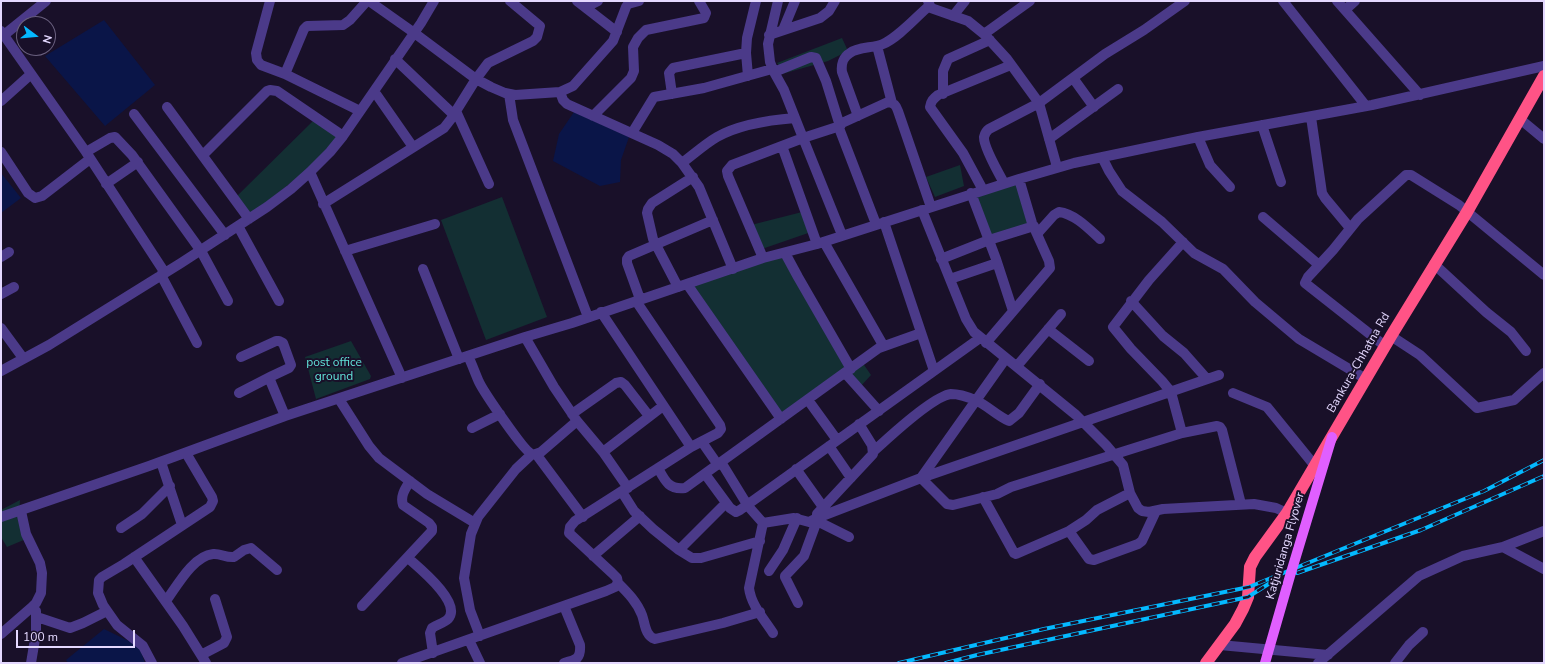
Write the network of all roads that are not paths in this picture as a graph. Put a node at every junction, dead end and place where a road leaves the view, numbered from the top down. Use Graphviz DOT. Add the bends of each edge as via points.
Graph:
graph roads {
  1 [pos="46,1"];
  2 [pos="270,1"];
  3 [pos="368,1"];
  4 [pos="434,1"];
  5 [pos="510,1"];
  6 [pos="598,1"];
  7 [pos="639,1"];
  8 [pos="698,1"];
  9 [pos="756,1"];
  10 [pos="778,1"];
  11 [pos="795,1"];
  12 [pos="835,1"];
  13 [pos="965,1"];
  14 [pos="1030,1"];
  15 [pos="1185,1"];
  16 [pos="1282,1"];
  17 [pos="1337,1"];
  18 [pos="1355,1"];
  19 [pos="929,3"];
  20 [pos="582,4"];
  21 [pos="1345,10"];
  22 [pos="953,16"];
  23 [pos="783,30"];
  24 [pos="413,32"];
  25 [pos="617,32"];
  26 [pos="770,35"];
  27 [pos="987,37"];
  28 [pos="3,38"];
  29 [pos="877,46"];
  30 [pos="746,53"];
  31 [pos="395,59"];
  32 [pos="1011,65"];
  33 [pos="1544,66"];
  34 [pos="773,70"];
  35 [pos="285,74"];
  36 [pos="30,75"];
  37 [pos="748,76"];
  38 [pos="1544,76"];
  39 [pos="1073,78"];
  40 [pos="476,79"];
  41 [pos="1118,89"];
  42 [pos="374,90"];
  43 [pos="560,92"];
  44 [pos="509,94"];
  45 [pos="672,94"];
  46 [pos="943,94"];
  47 [pos="1420,95"];
  48 [pos="1,101"];
  49 [pos="892,103"];
  50 [pos="1039,103"];
  51 [pos="1366,106"];
  52 [pos="1094,107"];
  53 [pos="167,108"];
  54 [pos="360,111"];
  55 [pos="455,113"];
  56 [pos="134,114"];
  57 [pos="592,116"];
  58 [pos="858,116"];
  59 [pos="1311,117"];
  60 [pos="795,118"];
  61 [pos="1520,119"];
  62 [pos="1262,125"];
  63 [pos="840,126"];
  64 [pos="632,133"];
  65 [pos="343,136"];
  66 [pos="1198,137"];
  67 [pos="803,138"];
  68 [pos="1049,139"];
  69 [pos="1544,139"];
  70 [pos="782,146"];
  71 [pos="413,147"];
  72 [pos="1,152"];
  73 [pos="203,155"];
  74 [pos="88,156"];
  75 [pos="1102,157"];
  76 [pos="138,162"];
  77 [pos="682,163"];
  78 [pos="1057,167"];
  79 [pos="310,172"];
  80 [pos="693,177"];
  81 [pos="1019,179"];
  82 [pos="1282,182"];
  83 [pos="1004,183"];
  84 [pos="106,184"];
  85 [pos="489,184"];
  86 [pos="1230,187"];
  87 [pos="983,190"];
  88 [pos="971,193"];
  89 [pos="323,204"];
  90 [pos="926,208"];
  91 [pos="1466,212"];
  92 [pos="1263,217"];
  93 [pos="250,219"];
  94 [pos="713,220"];
  95 [pos="880,223"];
  96 [pos="435,224"];
  97 [pos="238,226"];
  98 [pos="1350,228"];
  99 [pos="1035,230"];
  100 [pos="225,235"];
  101 [pos="842,236"];
  102 [pos="1100,239"];
  103 [pos="989,240"];
  104 [pos="1183,242"];
  105 [pos="821,243"];
  106 [pos="656,246"];
  107 [pos="201,251"];
  108 [pos="345,251"];
  109 [pos="785,253"];
  110 [pos="763,258"];
  111 [pos="941,259"];
  112 [pos="997,262"];
  113 [pos="1434,264"];
  114 [pos="1319,265"];
  115 [pos="423,269"];
  116 [pos="733,269"];
  117 [pos="164,274"];
  118 [pos="1544,275"];
  119 [pos="950,279"];
  120 [pos="683,286"];
  121 [pos="14,287"];
  122 [pos="1,294"];
  123 [pos="638,300"];
  124 [pos="228,301"];
  125 [pos="279,301"];
  126 [pos="1131,301"];
  127 [pos="1013,311"];
  128 [pos="601,312"];
  129 [pos="1061,314"];
  130 [pos="588,317"];
  131 [pos="1,328"];
  132 [pos="1048,329"];
  133 [pos="921,333"];
  134 [pos="525,336"];
  135 [pos="983,340"];
  136 [pos="1388,341"];
  137 [pos="197,342"];
  138 [pos="879,348"];
  139 [pos="1526,351"];
  140 [pos="241,357"];
  141 [pos="463,357"];
  142 [pos="23,358"];
  143 [pos="1006,358"];
  144 [pos="1089,361"];
  145 [pos="1017,366"];
  146 [pos="1,371"];
  147 [pos="848,371"];
  148 [pos="934,371"];
  149 [pos="1544,372"];
  150 [pos="1219,375"];
  151 [pos="272,376"];
  152 [pos="402,378"];
  153 [pos="1207,379"];
  154 [pos="1366,379"];
  155 [pos="1040,384"];
  156 [pos="1171,392"];
  157 [pos="239,393"];
  158 [pos="1233,393"];
  159 [pos="339,399"];
  160 [pos="808,400"];
  161 [pos="976,400"];
  162 [pos="662,406"];
  163 [pos="879,411"];
  164 [pos="500,414"];
  165 [pos="286,416"];
  166 [pos="649,416"];
  167 [pos="574,417"];
  168 [pos="781,419"];
  169 [pos="1084,422"];
  170 [pos="859,424"];
  171 [pos="472,428"];
  172 [pos="1182,433"];
  173 [pos="1332,437"];
  174 [pos="702,442"];
  175 [pos="833,443"];
  176 [pos="691,447"];
  177 [pos="874,451"];
  178 [pos="603,452"];
  179 [pos="186,453"];
  180 [pos="534,454"];
  181 [pos="1115,455"];
  182 [pos="161,462"];
  183 [pos="720,463"];
  184 [pos="1315,466"];
  185 [pos="658,468"];
  186 [pos="796,470"];
  187 [pos="705,474"];
  188 [pos="851,478"];
  189 [pos="920,478"];
  190 [pos="410,481"];
  191 [pos="170,486"];
  192 [pos="625,490"];
  193 [pos="1130,493"];
  194 [pos="983,497"];
  195 [pos="726,503"];
  196 [pos="1241,504"];
  197 [pos="748,506"];
  198 [pos="823,507"];
  199 [pos="21,511"];
  200 [pos="1156,511"];
  201 [pos="1287,512"];
  202 [pos="640,516"];
  203 [pos="1,517"];
  204 [pos="583,517"];
  205 [pos="797,518"];
  206 [pos="818,519"];
  207 [pos="475,523"];
  208 [pos="763,523"];
  209 [pos="182,525"];
  210 [pos="121,528"];
  211 [pos="1069,531"];
  212 [pos="1544,531"];
  213 [pos="849,537"];
  214 [pos="760,541"];
  215 [pos="1503,547"];
  216 [pos="679,550"];
  217 [pos="594,556"];
  218 [pos="134,557"];
  219 [pos="408,558"];
  220 [pos="276,570"];
  221 [pos="1544,570"];
  222 [pos="769,571"];
  223 [pos="618,583"];
  224 [pos="215,599"];
  225 [pos="166,601"];
  226 [pos="36,603"];
  227 [pos="798,603"];
  228 [pos="362,606"];
  229 [pos="564,606"];
  230 [pos="107,611"];
  231 [pos="760,612"];
  232 [pos="37,617"];
  233 [pos="1423,632"];
  234 [pos="773,633"];
  235 [pos="1,634"];
  236 [pos="480,636"];
  237 [pos="469,640"];
  238 [pos="1220,645"];
  239 [pos="433,653"];
  240 [pos="1328,655"];
  241 [pos="204,659"];
  242 [pos="31,663"];
  243 [pos="152,663"];
  244 [pos="402,663"];
  245 [pos="480,663"];
  246 [pos="564,663"];
  247 [pos="1206,663"];
  248 [pos="1266,663"];
  249 [pos="1318,663"];
  250 [pos="1395,663"];
  1 -- 28 [label="street"];
  2 -- 35 [label="street" via="256,56 261,65"];
  3 -- 24 [label="street"];
  3 -- 35 [label="street" via="343,25 307,26"];
  4 -- 24 [label="street"];
  5 -- 40 [label="street" via="540,26 537,37 526,45 492,60"];
  6 -- 20 [label="street"];
  7 -- 25 [label="street" via="628,4"];
  8 -- 57 [label="street" via="706,13 704,18 646,30 638,38 633,47 634,71 631,78"];
  9 -- 30 [label="street"];
  10 -- 26 [label="street"];
  11 -- 23 [label="street"];
  12 -- 23 [label="street" via="829,11 820,18"];
  13 -- 22 [label="street"];
  14 -- 27 [label="street"];
  15 -- 39 [label="street"];
  16 -- 51 [label="street"];
  17 -- 21 [label="street"];
  18 -- 21 [label="street"];
  19 -- 22 [label="street" via="931,8"];
  19 -- 29 [label="street" via="892,38"];
  20 -- 25 [label="street"];
  21 -- 47 [label="street"];
  22 -- 27 [label="street" via="968,21"];
  23 -- 26 [label="street"];
  24 -- 31 [label="street"];
  24 -- 40 [label="street"];
  25 -- 43 [label="street" via="609,47 575,83"];
  26 -- 34 [label="street" via="768,44"];
  27 -- 32 [label="street"];
  27 -- 46 [label="street" via="948,58 944,71"];
  28 -- 36 [label="street"];
  29 -- 49 [label="street"];
  29 -- 58 [label="street" via="850,52 842,64 842,72"];
  30 -- 37 [label="street"];
  30 -- 45 [label="street" via="673,68 669,73"];
  31 -- 42 [label="street"];
  31 -- 55 [label="street"];
  32 -- 46 [label="street"];
  32 -- 50 [label="street"];
  33 -- 47 [label="street"];
  34 -- 37 [label="street"];
  34 -- 60 [label="street"];
  34 -- 63 [label="street" via="811,57 816,58"];
  35 -- 54 [label="street"];
  36 -- 48 [label="street"];
  36 -- 74 [label="street"];
  37 -- 45 [label="street"];
  38 -- 61 [label="highway, Bankura-Chhatna Rd"];
  39 -- 50 [label="street"];
  39 -- 52 [label="street"];
  40 -- 44 [label="street"];
  40 -- 55 [label="street"];
  41 -- 52 [label="street"];
  42 -- 54 [label="street"];
  42 -- 71 [label="street"];
  43 -- 44 [label="street"];
  43 -- 57 [label="street" via="567,104"];
  44 -- 130 [label="street" via="515,124"];
  45 -- 64 [label="street" via="654,97"];
  46 -- 87 [label="street" via="933,99 930,107 963,153"];
  47 -- 51 [label="street"];
  49 -- 58 [label="street" via="888,102"];
  49 -- 90 [label="street" via="897,106 901,118"];
  50 -- 68 [label="street"];
  50 -- 83 [label="street" via="988,129 984,136 986,146"];
  51 -- 59 [label="street"];
  52 -- 68 [label="street"];
  53 -- 73 [label="street"];
  54 -- 65 [label="street"];
  55 -- 71 [label="street" via="444,128"];
  55 -- 85 [label="street"];
  56 -- 100 [label="street"];
  57 -- 64 [label="street"];
  58 -- 63 [label="street"];
  59 -- 62 [label="street"];
  59 -- 98 [label="street" via="1322,193"];
  60 -- 67 [label="street"];
  60 -- 77 [label="street" via="759,122 723,134"];
  61 -- 69 [label="street"];
  61 -- 91 [label="highway, Bankura-Chhatna Rd"];
  62 -- 66 [label="street"];
  62 -- 82 [label="street"];
  63 -- 67 [label="street"];
  63 -- 95 [label="street" via="839,131"];
  64 -- 77 [label="street" via="673,154"];
  65 -- 73 [label="street" via="277,91 270,90"];
  65 -- 79 [label="street"];
  66 -- 75 [label="street"];
  66 -- 86 [label="street" via="1210,165"];
  67 -- 70 [label="street"];
  67 -- 101 [label="street"];
  68 -- 78 [label="street"];
  70 -- 105 [label="street"];
  70 -- 110 [label="street" via="732,165 727,171"];
  71 -- 89 [label="street"];
  72 -- 74 [label="street" via="28,194 35,198 42,196"];
  73 -- 93 [label="street"];
  74 -- 76 [label="street" via="110,138 115,137"];
  74 -- 84 [label="street"];
  75 -- 78 [label="street"];
  75 -- 104 [label="street" via="1122,191"];
  76 -- 84 [label="street"];
  76 -- 107 [label="street"];
  77 -- 80 [label="street"];
  78 -- 81 [label="street"];
  79 -- 89 [label="street"];
  79 -- 93 [label="street"];
  80 -- 94 [label="street"];
  80 -- 106 [label="street" via="652,203 648,209 646,216"];
  81 -- 83 [label="street"];
  81 -- 99 [label="street"];
  83 -- 87 [label="street"];
  84 -- 117 [label="street"];
  87 -- 88 [label="street"];
  88 -- 90 [label="street"];
  88 -- 103 [label="street"];
  89 -- 108 [label="street"];
  90 -- 95 [label="street"];
  90 -- 111 [label="street"];
  91 -- 98 [label="street" via="1411,175 1406,175"];
  91 -- 113 [label="highway, Bankura-Chhatna Rd"];
  91 -- 118 [label="street"];
  92 -- 114 [label="street"];
  93 -- 97 [label="street"];
  94 -- 106 [label="street"];
  94 -- 116 [label="street"];
  95 -- 101 [label="street"];
  95 -- 133 [label="street"];
  96 -- 108 [label="street"];
  97 -- 100 [label="street"];
  97 -- 125 [label="street"];
  98 -- 114 [label="street"];
  99 -- 102 [label="street" via="1059,212 1075,218"];
  99 -- 103 [label="street"];
  99 -- 127 [label="street" via="1050,268"];
  100 -- 107 [label="street"];
  101 -- 105 [label="street"];
  103 -- 111 [label="street"];
  103 -- 112 [label="street"];
  104 -- 126 [label="street"];
  104 -- 154 [label="street" via="1194,253 1223,269 1255,302 1294,336"];
  105 -- 109 [label="street"];
  105 -- 138 [label="street" via="884,345"];
  106 -- 120 [label="street"];
  106 -- 123 [label="street" via="633,254 627,259"];
  107 -- 117 [label="street"];
  107 -- 124 [label="street"];
  108 -- 152 [label="street"];
  109 -- 110 [label="street"];
  109 -- 147 [label="street"];
  110 -- 116 [label="street"];
  111 -- 119 [label="street"];
  112 -- 119 [label="street"];
  112 -- 127 [label="street"];
  113 -- 136 [label="highway, Bankura-Chhatna Rd"];
  113 -- 139 [label="street" via="1510,332"];
  114 -- 136 [label="street" via="1305,281 1306,285"];
  115 -- 141 [label="street"];
  116 -- 120 [label="street"];
  117 -- 137 [label="street"];
  117 -- 142 [label="street" via="49,345"];
  119 -- 135 [label="street" via="966,319"];
  120 -- 123 [label="street"];
  120 -- 168 [label="street"];
  121 -- 122 [label="street"];
  123 -- 128 [label="street"];
  123 -- 174 [label="street" via="719,422 718,433"];
  126 -- 153 [label="street" via="1166,340 1184,353"];
  126 -- 156 [label="street" via="1113,328"];
  127 -- 135 [label="street"];
  128 -- 130 [label="street"];
  128 -- 162 [label="street"];
  129 -- 132 [label="street"];
  130 -- 134 [label="street"];
  131 -- 142 [label="street"];
  132 -- 144 [label="street"];
  132 -- 145 [label="street"];
  133 -- 138 [label="street"];
  133 -- 148 [label="street"];
  134 -- 141 [label="street"];
  134 -- 167 [label="street"];
  135 -- 143 [label="street"];
  135 -- 148 [label="street"];
  136 -- 149 [label="street" via="1420,355 1477,408 1514,400"];
  136 -- 154 [label="highway, Bankura-Chhatna Rd"];
  138 -- 147 [label="street"];
  140 -- 151 [label="street" via="281,341 291,365"];
  141 -- 152 [label="street"];
  141 -- 164 [label="street"];
  142 -- 146 [label="street"];
  143 -- 145 [label="street"];
  143 -- 161 [label="street"];
  145 -- 155 [label="street"];
  147 -- 160 [label="street"];
  147 -- 163 [label="street"];
  148 -- 163 [label="street"];
  150 -- 153 [label="street"];
  151 -- 157 [label="street"];
  151 -- 165 [label="street" via="271,383"];
  152 -- 159 [label="street"];
  153 -- 156 [label="street"];
  154 -- 173 [label="highway, Bankura-Chhatna Rd"];
  155 -- 161 [label="street" via="1019,413 1009,421"];
  155 -- 169 [label="street"];
  156 -- 169 [label="street"];
  156 -- 172 [label="street"];
  158 -- 184 [label="street" via="1267,407"];
  159 -- 165 [label="street"];
  159 -- 190 [label="street" via="373,451"];
  160 -- 168 [label="street"];
  160 -- 175 [label="street"];
  161 -- 177 [label="street" via="953,394 944,396 899,428"];
  161 -- 189 [label="street"];
  162 -- 166 [label="street"];
  162 -- 176 [label="street"];
  163 -- 170 [label="street"];
  164 -- 171 [label="street"];
  164 -- 180 [label="street" via="525,449"];
  165 -- 179 [label="street"];
  166 -- 167 [label="street" via="620,382"];
  166 -- 178 [label="street"];
  167 -- 178 [label="street"];
  167 -- 180 [label="street" via="541,452"];
  168 -- 183 [label="street"];
  169 -- 181 [label="street"];
  169 -- 189 [label="street"];
  170 -- 175 [label="street"];
  170 -- 177 [label="street"];
  172 -- 181 [label="street"];
  172 -- 196 [label="street" via="1220,427"];
  173 -- 184 [label="highway, Bankura-Chhatna Rd"];
  173 -- 248 [label="main road, Katjuridanga Flyover, bridge"];
  174 -- 176 [label="street"];
  174 -- 183 [label="street"];
  175 -- 186 [label="street"];
  175 -- 188 [label="street"];
  176 -- 185 [label="street"];
  177 -- 188 [label="street"];
  178 -- 192 [label="street"];
  179 -- 182 [label="street"];
  179 -- 209 [label="street" via="212,501 206,511"];
  180 -- 204 [label="street"];
  180 -- 207 [label="street" via="513,472"];
  181 -- 193 [label="street" via="1123,465"];
  181 -- 194 [label="street"];
  182 -- 191 [label="street"];
  182 -- 199 [label="street"];
  183 -- 187 [label="street"];
  183 -- 197 [label="street"];
  184 -- 201 [label="highway, Bankura-Chhatna Rd"];
  185 -- 187 [label="street" via="668,483 675,488 685,488"];
  185 -- 192 [label="street"];
  186 -- 197 [label="street"];
  186 -- 198 [label="street"];
  187 -- 195 [label="street"];
  188 -- 198 [label="street"];
  189 -- 194 [label="street" via="950,506"];
  189 -- 206 [label="street"];
  190 -- 207 [label="street"];
  190 -- 219 [label="street" via="403,492 403,505 429,523 432,531"];
  191 -- 209 [label="street"];
  191 -- 210 [label="street" via="142,514"];
  192 -- 202 [label="street" via="629,505"];
  192 -- 204 [label="street"];
  193 -- 200 [label="street" via="1138,508 1145,512"];
  193 -- 211 [label="street" via="1097,510"];
  194 -- 211 [label="street" via="1016,554"];
  195 -- 197 [label="street" via="736,512"];
  195 -- 216 [label="street"];
  196 -- 200 [label="street"];
  196 -- 201 [label="street" via="1266,505"];
  197 -- 208 [label="street"];
  198 -- 206 [label="street" via="817,514"];
  199 -- 203 [label="street"];
  199 -- 226 [label="street" via="28,539 42,568 41,593"];
  200 -- 211 [label="street" via="1142,541 1094,560 1089,559"];
  201 -- 238 [label="highway, Bankura-Chhatna Rd" via="1255,557 1250,567 1248,597"];
  202 -- 216 [label="street"];
  202 -- 217 [label="street"];
  204 -- 217 [label="street" via="575,521 569,533"];
  205 -- 206 [label="street" via="809,522"];
  205 -- 208 [label="street"];
  205 -- 222 [label="street" via="783,550"];
  206 -- 213 [label="street"];
  206 -- 227 [label="street" via="804,556 785,576"];
  207 -- 236 [label="street" via="464,578 470,610"];
  208 -- 214 [label="street"];
  209 -- 218 [label="street"];
  212 -- 215 [label="street"];
  214 -- 216 [label="street" via="701,558 692,558"];
  214 -- 231 [label="street" via="749,588 750,595"];
  215 -- 221 [label="street"];
  215 -- 240 [label="street" via="1463,556 1419,576"];
  217 -- 223 [label="street" via="612,572"];
  218 -- 225 [label="street"];
  218 -- 230 [label="street" via="99,580 99,598"];
  219 -- 228 [label="street"];
  219 -- 239 [label="street" via="440,588 450,608 448,619 432,628 430,633"];
  220 -- 225 [label="street" via="251,548 234,558 207,555 194,564"];
  223 -- 229 [label="street" via="606,591"];
  223 -- 231 [label="street" via="635,600 648,634 655,639"];
  224 -- 241 [label="street" via="227,637 224,643"];
  225 -- 241 [label="street"];
  226 -- 232 [label="street"];
  226 -- 235 [label="street" via="20,620"];
  229 -- 236 [label="street"];
  229 -- 246 [label="street" via="581,651 575,660"];
  230 -- 232 [label="street" via="70,628"];
  230 -- 243 [label="street" via="117,625 142,646"];
  231 -- 234 [label="street"];
  232 -- 242 [label="street"];
  233 -- 250 [label="street"];
  236 -- 237 [label="street"];
  237 -- 239 [label="street"];
  237 -- 245 [label="street"];
  238 -- 240 [label="street"];
  238 -- 247 [label="highway, Bankura-Chhatna Rd"];
  239 -- 244 [label="street"];
  240 -- 249 [label="street"];
}
